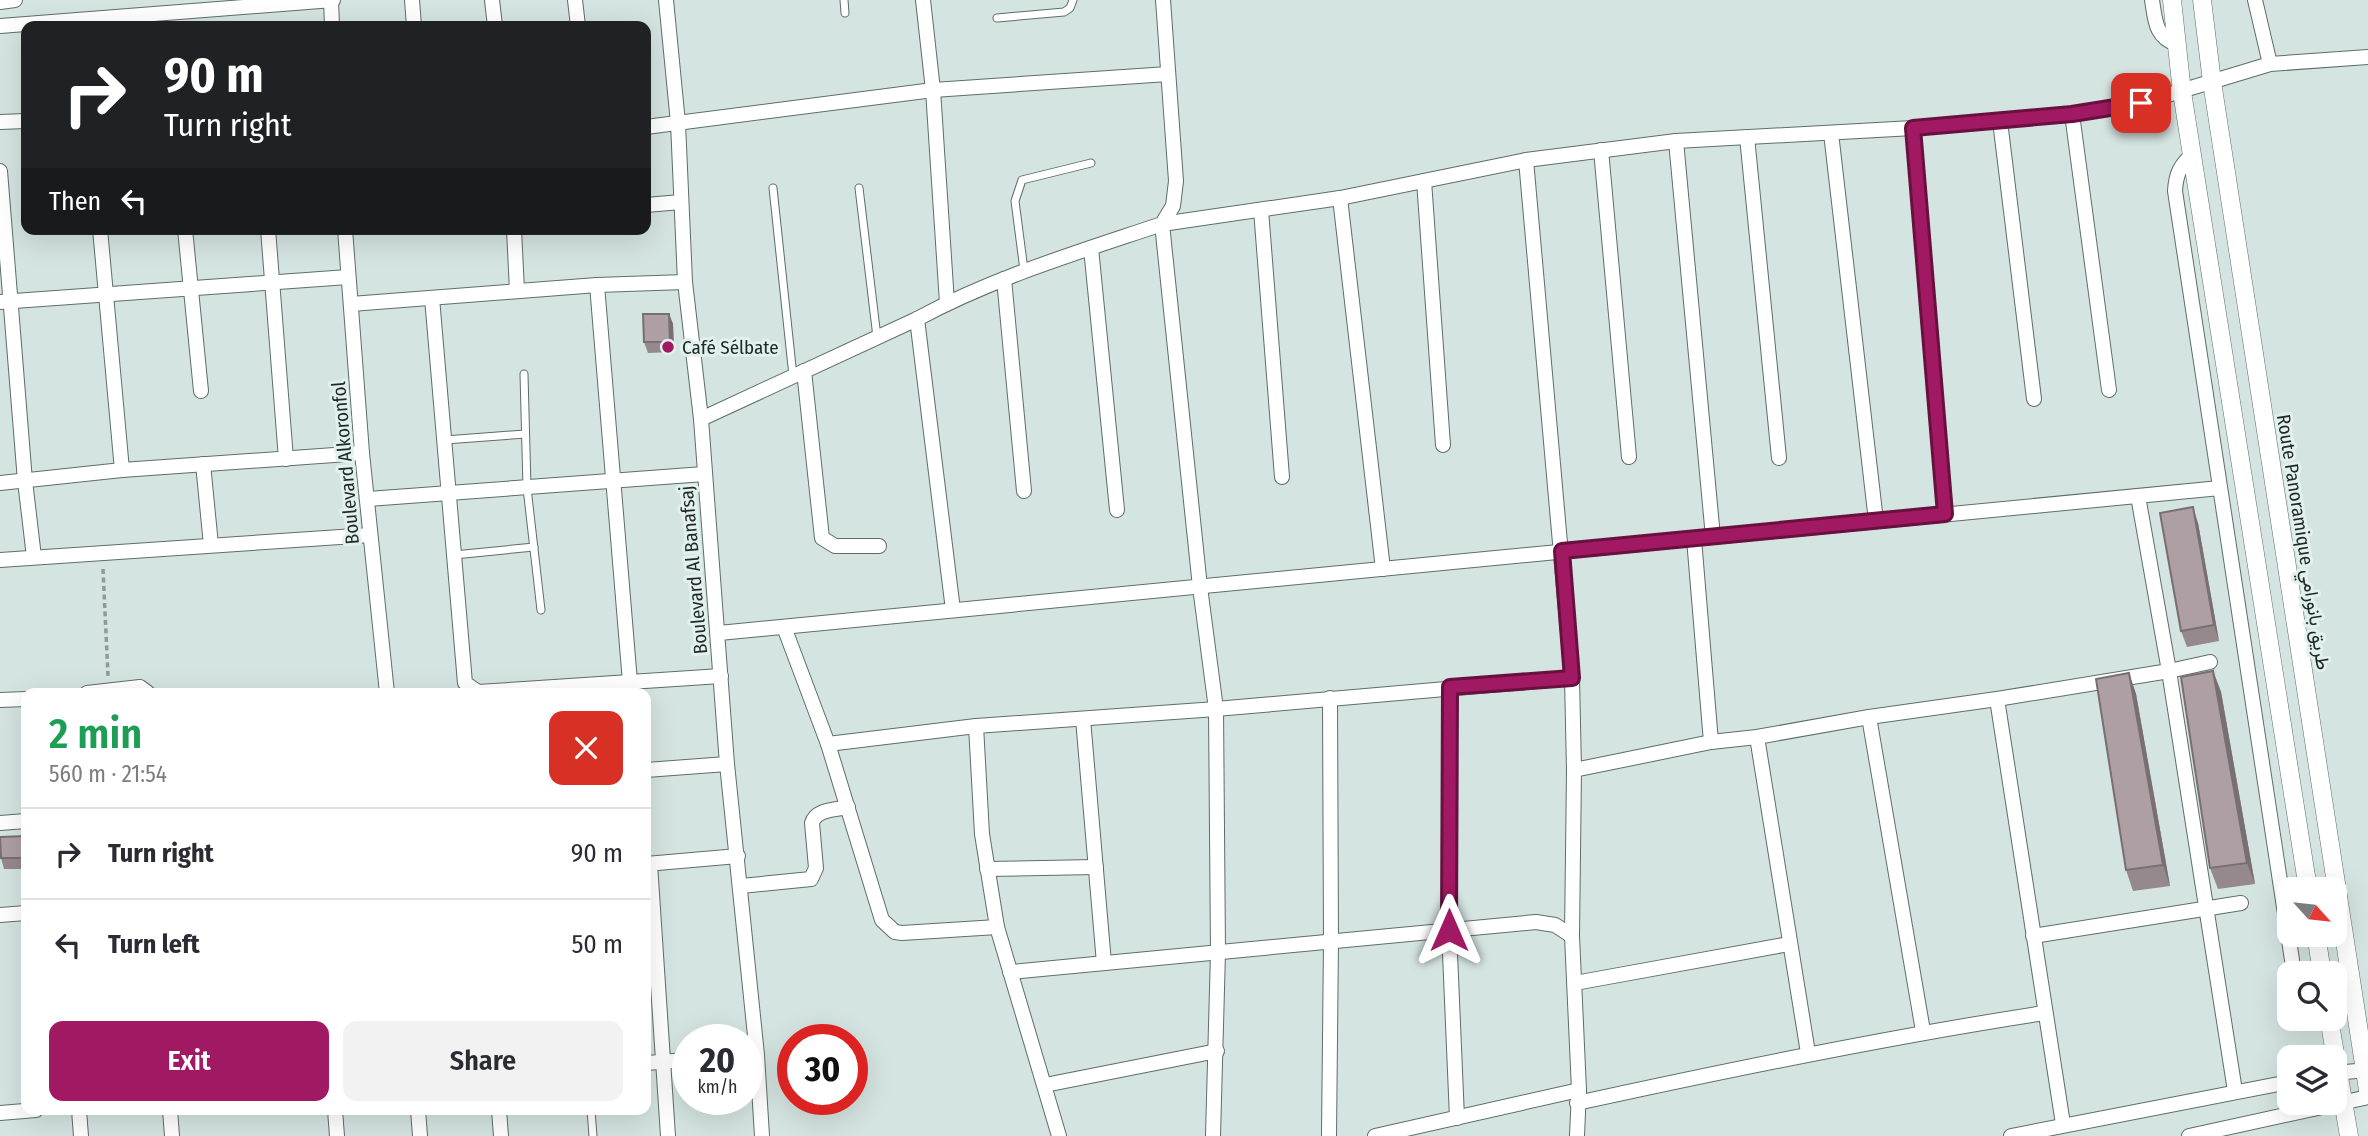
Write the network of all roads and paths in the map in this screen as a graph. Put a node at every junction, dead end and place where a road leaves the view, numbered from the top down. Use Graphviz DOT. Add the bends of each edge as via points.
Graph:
graph roads {
  1 [pos="15,0"];
  2 [pos="332,0"];
  3 [pos="412,0"];
  4 [pos="492,0"];
  5 [pos="575,0"];
  6 [pos="666,0"];
  7 [pos="844,0"];
  8 [pos="923,0"];
  9 [pos="1073,0"];
  10 [pos="1163,0"];
  11 [pos="2152,0"];
  12 [pos="2172,0"];
  13 [pos="2202,0"];
  14 [pos="2255,0"];
  15 [pos="0,2"];
  16 [pos="845,13"];
  17 [pos="997,18"];
  18 [pos="167,20"];
  19 [pos="139,21"];
  20 [pos="332,21"];
  21 [pos="414,21"];
  22 [pos="494,21"];
  23 [pos="577,21"];
  24 [pos="21,25"];
  25 [pos="0,26"];
  26 [pos="2177,44"];
  27 [pos="2368,57"];
  28 [pos="2270,64"];
  29 [pos="1168,74"];
  30 [pos="2212,82"];
  31 [pos="933,90"];
  32 [pos="2182,92"];
  33 [pos="2072,114"];
  34 [pos="21,121"];
  35 [pos="2000,121"];
  36 [pos="0,122"];
  37 [pos="678,123"];
  38 [pos="651,126"];
  39 [pos="1913,128"];
  40 [pos="1831,133"];
  41 [pos="1746,137"];
  42 [pos="1676,141"];
  43 [pos="1601,150"];
  44 [pos="2193,154"];
  45 [pos="1526,160"];
  46 [pos="1091,163"];
  47 [pos="0,171"];
  48 [pos="1424,181"];
  49 [pos="773,188"];
  50 [pos="859,188"];
  51 [pos="1340,198"];
  52 [pos="681,202"];
  53 [pos="651,205"];
  54 [pos="1261,210"];
  55 [pos="1162,224"];
  56 [pos="100,235"];
  57 [pos="186,235"];
  58 [pos="268,235"];
  59 [pos="350,235"];
  60 [pos="514,235"];
  61 [pos="1091,248"];
  62 [pos="1024,270"];
  63 [pos="348,276"];
  64 [pos="1003,279"];
  65 [pos="685,282"];
  66 [pos="272,283"];
  67 [pos="597,285"];
  68 [pos="190,289"];
  69 [pos="517,291"];
  70 [pos="104,295"];
  71 [pos="432,298"];
  72 [pos="5,302"];
  73 [pos="947,303"];
  74 [pos="351,304"];
  75 [pos="918,319"];
  76 [pos="877,337"];
  77 [pos="799,373"];
  78 [pos="524,374"];
  79 [pos="2109,390"];
  80 [pos="201,391"];
  81 [pos="2034,399"];
  82 [pos="701,419"];
  83 [pos="526,434"];
  84 [pos="445,440"];
  85 [pos="1443,445"];
  86 [pos="362,453"];
  87 [pos="1629,457"];
  88 [pos="1779,458"];
  89 [pos="286,459"];
  90 [pos="203,464"];
  91 [pos="122,470"];
  92 [pos="704,474"];
  93 [pos="1282,477"];
  94 [pos="25,481"];
  95 [pos="612,482"];
  96 [pos="0,483"];
  97 [pos="527,488"];
  98 [pos="2220,488"];
  99 [pos="1024,491"];
  100 [pos="450,493"];
  101 [pos="2138,496"];
  102 [pos="368,499"];
  103 [pos="1117,510"];
  104 [pos="1945,514"];
  105 [pos="1876,521"];
  106 [pos="370,535"];
  107 [pos="1713,537"];
  108 [pos="1694,539"];
  109 [pos="211,545"];
  110 [pos="879,546"];
  111 [pos="534,547"];
  112 [pos="1562,551"];
  113 [pos="102,552"];
  114 [pos="454,555"];
  115 [pos="34,557"];
  116 [pos="0,560"];
  117 [pos="1383,569"];
  118 [pos="1200,587"];
  119 [pos="541,610"];
  120 [pos="953,610"];
  121 [pos="784,627"];
  122 [pos="719,633"];
  123 [pos="2210,662"];
  124 [pos="2169,671"];
  125 [pos="721,676"];
  126 [pos="1572,678"];
  127 [pos="630,682"];
  128 [pos="1450,687"];
  129 [pos="108,688"];
  130 [pos="386,688"];
  131 [pos="472,688"];
  132 [pos="558,688"];
  133 [pos="1330,698"];
  134 [pos="21,699"];
  135 [pos="1997,699"];
  136 [pos="0,701"];
  137 [pos="1216,709"];
  138 [pos="1869,717"];
  139 [pos="1083,719"];
  140 [pos="976,726"];
  141 [pos="1757,737"];
  142 [pos="1711,742"];
  143 [pos="828,744"];
  144 [pos="727,764"];
  145 [pos="651,770"];
  146 [pos="1574,770"];
  147 [pos="848,807"];
  148 [pos="21,821"];
  149 [pos="0,823"];
  150 [pos="738,856"];
  151 [pos="651,864"];
  152 [pos="1096,867"];
  153 [pos="987,869"];
  154 [pos="2306,877"];
  155 [pos="741,886"];
  156 [pos="2241,903"];
  157 [pos="2206,909"];
  158 [pos="21,913"];
  159 [pos="0,915"];
  160 [pos="997,927"];
  161 [pos="1449,930"];
  162 [pos="1572,936"];
  163 [pos="2033,936"];
  164 [pos="1331,942"];
  165 [pos="1789,944"];
  166 [pos="651,952"];
  167 [pos="1218,952"];
  168 [pos="2292,961"];
  169 [pos="1104,963"];
  170 [pos="1010,972"];
  171 [pos="1575,983"];
  172 [pos="653,1010"];
  173 [pos="2044,1013"];
  174 [pos="750,1024"];
  175 [pos="1923,1031"];
  176 [pos="1217,1051"];
  177 [pos="1808,1053"];
  178 [pos="672,1061"];
  179 [pos="663,1062"];
  180 [pos="651,1063"];
  181 [pos="2366,1069"];
  182 [pos="2347,1072"];
  183 [pos="2277,1084"];
  184 [pos="1045,1085"];
  185 [pos="2368,1090"];
  186 [pos="2235,1091"];
  187 [pos="1578,1097"];
  188 [pos="2368,1097"];
  189 [pos="2347,1102"];
  190 [pos="21,1111"];
  191 [pos="0,1112"];
  192 [pos="79,1115"];
  193 [pos="170,1115"];
  194 [pos="335,1115"];
  195 [pos="418,1115"];
  196 [pos="499,1115"];
  197 [pos="591,1115"];
  198 [pos="759,1115"];
  199 [pos="2287,1115"];
  200 [pos="2345,1115"];
  201 [pos="1457,1118"];
  202 [pos="2063,1125"];
  203 [pos="81,1136"];
  204 [pos="172,1136"];
  205 [pos="337,1136"];
  206 [pos="420,1136"];
  207 [pos="501,1136"];
  208 [pos="593,1136"];
  209 [pos="668,1136"];
  210 [pos="762,1136"];
  211 [pos="1059,1136"];
  212 [pos="1213,1136"];
  213 [pos="1329,1136"];
  214 [pos="1375,1136"];
  215 [pos="1577,1136"];
  216 [pos="2011,1136"];
  217 [pos="2189,1136"];
  218 [pos="2349,1136"];
  1 -- 15 [label="street"];
  2 -- 18 [label="street"];
  2 -- 20 [label="street"];
  3 -- 21 [label="street"];
  4 -- 22 [label="street"];
  5 -- 23 [label="street"];
  6 -- 37 [label="street, Boulevard Al Banafsaj"];
  7 -- 16 [label="lane"];
  8 -- 31 [label="street"];
  9 -- 17 [label="lane" via="1063,12"];
  10 -- 29 [label="street"];
  11 -- 26 [label="street" via="2158,29 2165,39"];
  12 -- 26 [label="street"];
  13 -- 30 [label="street, Route Panoramique طريق بانورامي"];
  14 -- 28 [label="street"];
  18 -- 19 [label="street"];
  24 -- 25 [label="street"];
  26 -- 32 [label="street"];
  27 -- 28 [label="street"];
  28 -- 30 [label="street"];
  29 -- 31 [label="street"];
  29 -- 55 [label="street" via="1176,181 1173,206"];
  30 -- 32 [label="street"];
  30 -- 181 [label="street, Route Panoramique طريق بانورامي"];
  31 -- 37 [label="street"];
  31 -- 73 [label="street"];
  32 -- 33 [label="street"];
  32 -- 44 [label="street"];
  33 -- 35 [label="street"];
  33 -- 79 [label="street"];
  34 -- 36 [label="street"];
  35 -- 39 [label="street"];
  35 -- 81 [label="street"];
  37 -- 38 [label="street"];
  37 -- 52 [label="street, Boulevard Al Banafsaj"];
  39 -- 40 [label="street"];
  39 -- 104 [label="street"];
  40 -- 41 [label="street"];
  40 -- 105 [label="street"];
  41 -- 42 [label="street"];
  41 -- 88 [label="street"];
  42 -- 43 [label="street"];
  42 -- 107 [label="street"];
  43 -- 45 [label="street"];
  43 -- 87 [label="street"];
  44 -- 98 [label="street" via="2178,172 2175,191"];
  44 -- 154 [label="street"];
  45 -- 48 [label="street"];
  45 -- 112 [label="street"];
  46 -- 62 [label="lane" via="1022,180 1014,201"];
  47 -- 72 [label="street"];
  48 -- 51 [label="street"];
  48 -- 85 [label="street"];
  49 -- 77 [label="lane"];
  50 -- 76 [label="lane"];
  51 -- 54 [label="street"];
  51 -- 117 [label="street"];
  52 -- 53 [label="street"];
  52 -- 65 [label="street, Boulevard Al Banafsaj"];
  54 -- 55 [label="street"];
  54 -- 93 [label="street"];
  55 -- 61 [label="street"];
  55 -- 118 [label="street"];
  56 -- 70 [label="street"];
  57 -- 68 [label="street"];
  58 -- 66 [label="street"];
  59 -- 63 [label="street, Boulevard Alkoronfol"];
  60 -- 69 [label="street"];
  61 -- 62 [label="street"];
  61 -- 103 [label="street"];
  62 -- 64 [label="street"];
  63 -- 66 [label="street"];
  63 -- 74 [label="street, Boulevard Alkoronfol"];
  64 -- 73 [label="street"];
  64 -- 99 [label="street"];
  65 -- 67 [label="street"];
  65 -- 82 [label="street, Boulevard Al Banafsaj"];
  66 -- 68 [label="street"];
  66 -- 89 [label="street"];
  67 -- 69 [label="street"];
  67 -- 95 [label="street"];
  68 -- 70 [label="street"];
  68 -- 80 [label="street"];
  69 -- 71 [label="street"];
  70 -- 72 [label="street"];
  70 -- 91 [label="street"];
  71 -- 74 [label="street"];
  71 -- 84 [label="street"];
  72 -- 94 [label="street"];
  73 -- 75 [label="street"];
  74 -- 86 [label="street, Boulevard Alkoronfol"];
  75 -- 76 [label="street"];
  75 -- 120 [label="street"];
  76 -- 77 [label="street"];
  77 -- 82 [label="street"];
  77 -- 110 [label="street" via="822,538 835,546"];
  78 -- 83 [label="lane"];
  82 -- 92 [label="street, Boulevard Al Banafsaj"];
  83 -- 84 [label="lane"];
  83 -- 97 [label="lane"];
  84 -- 100 [label="street"];
  86 -- 89 [label="street"];
  86 -- 102 [label="street, Boulevard Alkoronfol"];
  89 -- 90 [label="street"];
  90 -- 91 [label="street"];
  90 -- 109 [label="street"];
  91 -- 94 [label="street"];
  92 -- 95 [label="street"];
  92 -- 122 [label="street, Boulevard Al Banafsaj"];
  94 -- 96 [label="street"];
  94 -- 115 [label="street"];
  95 -- 97 [label="street"];
  95 -- 127 [label="street"];
  97 -- 100 [label="street"];
  97 -- 111 [label="lane"];
  98 -- 101 [label="street"];
  98 -- 168 [label="street"];
  100 -- 102 [label="street"];
  100 -- 114 [label="street"];
  101 -- 104 [label="street"];
  101 -- 124 [label="street"];
  102 -- 106 [label="street, Boulevard Alkoronfol"];
  104 -- 105 [label="street"];
  105 -- 107 [label="street"];
  106 -- 109 [label="street"];
  106 -- 130 [label="street, Boulevard Alkoronfol"];
  107 -- 108 [label="street"];
  108 -- 112 [label="street"];
  108 -- 142 [label="street"];
  109 -- 113 [label="street"];
  111 -- 114 [label="lane"];
  111 -- 119 [label="lane"];
  112 -- 117 [label="street"];
  112 -- 126 [label="street"];
  113 -- 115 [label="street"];
  113 -- 129 [label="path"];
  114 -- 131 [label="street" via="465,683"];
  115 -- 116 [label="street"];
  117 -- 118 [label="street"];
  118 -- 120 [label="street"];
  118 -- 137 [label="street"];
  120 -- 121 [label="street"];
  121 -- 122 [label="street"];
  121 -- 143 [label="street"];
  122 -- 125 [label="street, Boulevard Al Banafsaj"];
  123 -- 124 [label="street"];
  124 -- 135 [label="street"];
  124 -- 157 [label="street"];
  125 -- 127 [label="street"];
  125 -- 144 [label="street, Boulevard Al Banafsaj"];
  126 -- 128 [label="street"];
  126 -- 146 [label="street"];
  127 -- 132 [label="street"];
  128 -- 133 [label="street"];
  128 -- 161 [label="street"];
  133 -- 137 [label="street"];
  133 -- 164 [label="street"];
  134 -- 136 [label="street"];
  135 -- 138 [label="street"];
  135 -- 163 [label="street"];
  137 -- 139 [label="street"];
  137 -- 167 [label="street"];
  138 -- 141 [label="street"];
  138 -- 175 [label="street"];
  139 -- 140 [label="street"];
  139 -- 152 [label="street"];
  140 -- 143 [label="street"];
  140 -- 153 [label="street"];
  141 -- 142 [label="street"];
  141 -- 165 [label="street"];
  142 -- 146 [label="street"];
  143 -- 147 [label="street"];
  144 -- 145 [label="street"];
  144 -- 150 [label="street, Boulevard Al Banafsaj"];
  146 -- 162 [label="street"];
  147 -- 155 [label="street" via="814,817 816,868 811,879"];
  147 -- 160 [label="street" via="888,927 902,933"];
  148 -- 149 [label="street"];
  150 -- 151 [label="street"];
  150 -- 155 [label="street, Boulevard Al Banafsaj"];
  152 -- 153 [label="street"];
  152 -- 169 [label="street"];
  153 -- 160 [label="street"];
  155 -- 174 [label="street, Boulevard Al Banafsaj"];
  156 -- 157 [label="street"];
  157 -- 163 [label="street"];
  157 -- 186 [label="street"];
  158 -- 159 [label="street"];
  160 -- 170 [label="street"];
  161 -- 162 [label="street" via="1536,922 1555,925"];
  161 -- 164 [label="street"];
  161 -- 201 [label="street"];
  162 -- 171 [label="street"];
  163 -- 173 [label="street"];
  164 -- 167 [label="street"];
  164 -- 213 [label="street"];
  165 -- 171 [label="street"];
  165 -- 177 [label="street"];
  166 -- 172 [label="street"];
  167 -- 169 [label="street"];
  167 -- 176 [label="street"];
  169 -- 170 [label="street"];
  170 -- 184 [label="street"];
  171 -- 187 [label="street"];
  172 -- 179 [label="street"];
  173 -- 175 [label="street"];
  173 -- 202 [label="street"];
  175 -- 177 [label="street"];
  176 -- 184 [label="street"];
  176 -- 212 [label="street"];
  177 -- 187 [label="street"];
  178 -- 179 [label="street"];
  179 -- 180 [label="street"];
  179 -- 209 [label="street"];
  181 -- 182 [label="street"];
  181 -- 185 [label="street, Route Panoramique طريق بانورامي"];
  183 -- 186 [label="street"];
  184 -- 211 [label="street"];
  186 -- 202 [label="street"];
  187 -- 201 [label="street"];
  187 -- 215 [label="street"];
  188 -- 189 [label="street"];
  190 -- 191 [label="street"];
  192 -- 203 [label="street"];
  193 -- 204 [label="street"];
  194 -- 205 [label="street"];
  195 -- 206 [label="street"];
  196 -- 207 [label="street"];
  197 -- 208 [label="lane"];
  198 -- 210 [label="street, Boulevard Al Banafsaj"];
  199 -- 217 [label="street"];
  200 -- 218 [label="street"];
  201 -- 214 [label="street"];
  202 -- 216 [label="street"];
}
